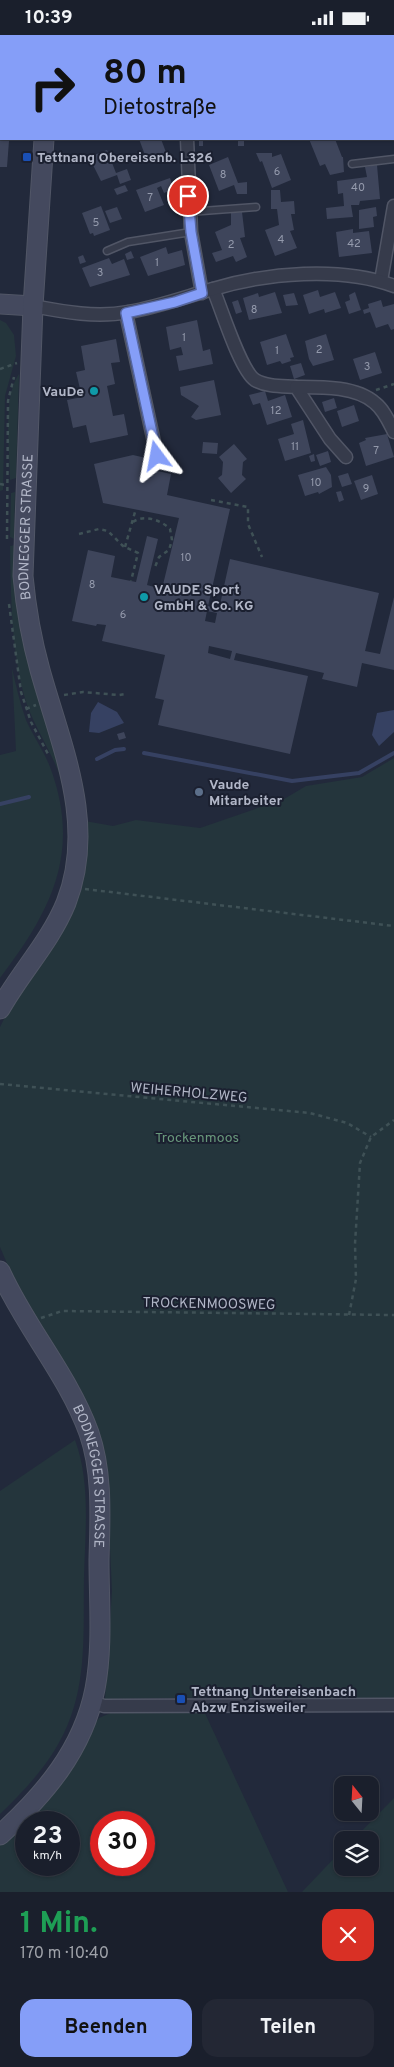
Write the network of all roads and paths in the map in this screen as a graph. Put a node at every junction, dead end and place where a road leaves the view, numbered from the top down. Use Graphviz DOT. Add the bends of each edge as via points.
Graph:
graph roads {
  1 [pos="44,140"];
  2 [pos="187,140"];
  3 [pos="394,159"];
  4 [pos="352,163"];
  5 [pos="394,206"];
  6 [pos="256,207"];
  7 [pos="189,212"];
  8 [pos="191,232"];
  9 [pos="107,251"];
  10 [pos="381,281"];
  11 [pos="394,286"];
  12 [pos="208,291"];
  13 [pos="0,303"];
  14 [pos="33,306"];
  15 [pos="126,313"];
  16 [pos="18,363"];
  17 [pos="0,369"];
  18 [pos="296,387"];
  19 [pos="394,432"];
  20 [pos="157,456"];
  21 [pos="346,457"];
  22 [pos="211,500"];
  23 [pos="135,513"];
  24 [pos="133,522"];
  25 [pos="79,533"];
  26 [pos="125,547"];
  27 [pos="262,557"];
  28 [pos="156,567"];
  29 [pos="131,581"];
  30 [pos="125,694"];
  31 [pos="62,695"];
  32 [pos="37,704"];
  33 [pos="26,709"];
  34 [pos="71,888"];
  35 [pos="394,926"];
  36 [pos="0,1009"];
  37 [pos="0,1084"];
  38 [pos="394,1120"];
  39 [pos="371,1137"];
  40 [pos="0,1271"];
  41 [pos="349,1315"];
  42 [pos="394,1315"];
  43 [pos="26,1323"];
  44 [pos="92,1702"];
  45 [pos="394,1705"];
  46 [pos="0,1835"];
  1 -- 14 [label="main road, BODNEGGER STRASSE"];
  2 -- 7 [label="street"];
  3 -- 4 [label="lane"];
  5 -- 10 [label="street"];
  6 -- 7 [label="lane"];
  7 -- 8 [label="street"];
  8 -- 9 [label="lane" via="128,242"];
  8 -- 12 [label="street"];
  10 -- 11 [label="street"];
  10 -- 12 [label="street" via="334,275 281,276"];
  12 -- 15 [label="street"];
  12 -- 18 [label="street" via="253,379 266,385"];
  13 -- 14 [label="main road"];
  14 -- 15 [label="street" via="75,314"];
  14 -- 34 [label="main road, BODNEGGER STRASSE" via="23,576 26,616 76,801 79,839"];
  15 -- 20 [label="street"];
  16 -- 17 [label="path"];
  18 -- 19 [label="street" via="335,389 367,397 376,403"];
  18 -- 21 [label="street" via="330,439"];
  22 -- 27 [label="path" via="248,507 248,524"];
  23 -- 24 [label="path"];
  24 -- 26 [label="path"];
  24 -- 28 [label="path" via="138,518 157,520 170,529 170,550 159,557"];
  25 -- 26 [label="path" via="99,529 108,531"];
  26 -- 29 [label="path" via="138,553"];
  30 -- 31 [label="path" via="83,692"];
  32 -- 33 [label="path"];
  34 -- 35 [label="path"];
  34 -- 36 [label="main road, BODNEGGER STRASSE" via="57,921"];
  37 -- 39 [label="path, WEIHERHOLZWEG" via="310,1113 347,1123"];
  38 -- 39 [label="path"];
  39 -- 41 [label="path" via="360,1163 356,1279"];
  40 -- 43 [label="main road, BODNEGGER STRASSE"];
  41 -- 42 [label="path, TROCKENMOOSWEG"];
  41 -- 43 [label="path, TROCKENMOOSWEG" via="62,1311"];
  43 -- 44 [label="main road, BODNEGGER STRASSE" via="78,1409 89,1433 97,1470 100,1506 99,1651"];
  44 -- 45 [label="street" via="104,1706"];
  44 -- 46 [label="main road, BODNEGGER STRASSE" via="72,1750 53,1781"];
}
